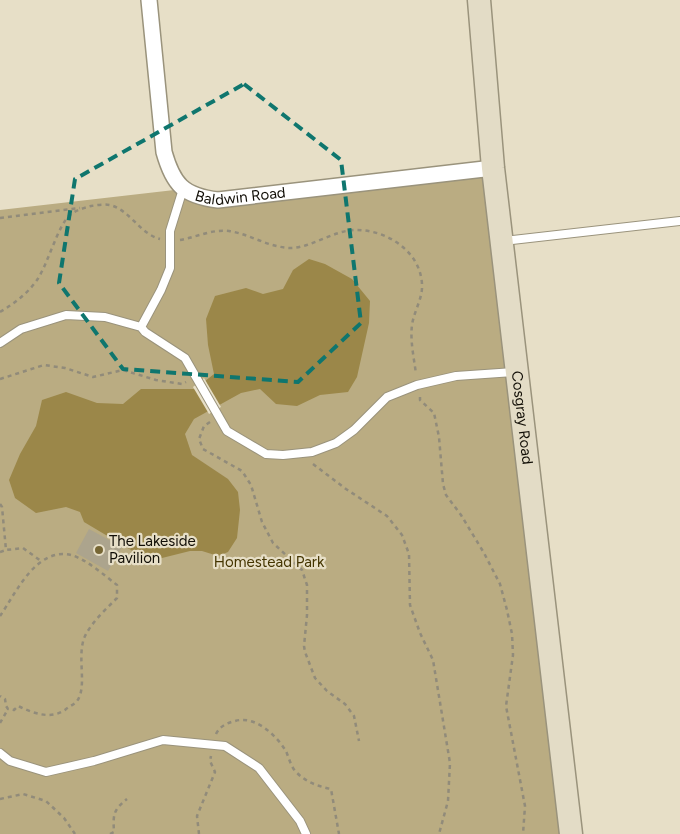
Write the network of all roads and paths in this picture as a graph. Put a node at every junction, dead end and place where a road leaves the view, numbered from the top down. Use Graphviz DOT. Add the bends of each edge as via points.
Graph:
graph roads {
  1 [pos="149,0"];
  2 [pos="479,0"];
  3 [pos="493,168"];
  4 [pos="183,189"];
  5 [pos="82,208"];
  6 [pos="0,218"];
  7 [pos="680,221"];
  8 [pos="170,241"];
  9 [pos="502,241"];
  10 [pos="0,312"];
  11 [pos="141,327"];
  12 [pos="0,343"];
  13 [pos="518,372"];
  14 [pos="0,379"];
  15 [pos="198,380"];
  16 [pos="418,384"];
  17 [pos="218,416"];
  18 [pos="300,453"];
  19 [pos="0,504"];
  20 [pos="6,550"];
  21 [pos="0,552"];
  22 [pos="41,561"];
  23 [pos="0,616"];
  24 [pos="0,696"];
  25 [pos="8,709"];
  26 [pos="0,723"];
  27 [pos="358,741"];
  28 [pos="0,753"];
  29 [pos="0,799"];
  30 [pos="127,799"];
  31 [pos="336,825"];
  32 [pos="116,833"];
  33 [pos="75,834"];
  34 [pos="110,834"];
  35 [pos="306,834"];
  36 [pos="339,834"];
  37 [pos="439,834"];
  38 [pos="524,834"];
  39 [pos="571,834"];
  1 -- 4 [label="street, Baldwin Road" via="164,152 170,172"];
  2 -- 3 [label="main road, Cosgray Road"];
  3 -- 4 [label="street, Baldwin Road" via="218,200 199,198"];
  3 -- 9 [label="main road, Cosgray Road"];
  4 -- 8 [label="lane"];
  5 -- 6 [label="path"];
  5 -- 8 [label="path" via="109,205 123,211 156,238"];
  5 -- 10 [label="path" via="69,216 33,284 17,302"];
  7 -- 9 [label="lane"];
  8 -- 11 [label="lane" via="170,268"];
  8 -- 16 [label="path" via="230,231 264,243 294,248 351,230 382,234 407,250 422,284 412,324"];
  9 -- 13 [label="main road, Cosgray Road"];
  11 -- 12 [label="lane" via="105,317 66,315 21,329"];
  11 -- 15 [label="lane" via="185,358"];
  13 -- 16 [label="lane" via="456,376"];
  13 -- 39 [label="main road, Cosgray Road"];
  14 -- 15 [label="path" via="44,364 92,377 124,370 182,384"];
  15 -- 17 [label="lane"];
  16 -- 18 [label="lane" via="387,397 336,443"];
  16 -- 38 [label="path" via="420,400 434,413 446,495 484,553 500,584 507,610 512,655 506,706 525,806"];
  17 -- 18 [label="lane" via="227,431 266,454"];
  17 -- 27 [label="path" via="204,426 199,439 203,449 242,471 251,485 262,522 273,543 302,570 307,585 305,652 315,678 354,716"];
  18 -- 37 [label="path" via="346,490 387,516 402,535 409,554 410,605 433,660 450,763 448,801"];
  19 -- 20 [label="path"];
  20 -- 21 [label="path"];
  20 -- 22 [label="path" via="23,548"];
  22 -- 23 [label="path"];
  22 -- 25 [label="path" via="54,554 72,555 117,585 117,598 85,636 80,658 82,684 77,701 57,715 37,714 18,706 14,710"];
  24 -- 25 [label="path" via="5,699"];
  25 -- 26 [label="path"];
  28 -- 35 [label="lane" via="10,761 46,772 163,740 225,746 259,768 300,821"];
  29 -- 33 [label="path" via="23,794 46,801"];
  30 -- 32 [label="path" via="113,816"];
  31 -- 36 [label="path"];
  32 -- 34 [label="path"];
}
